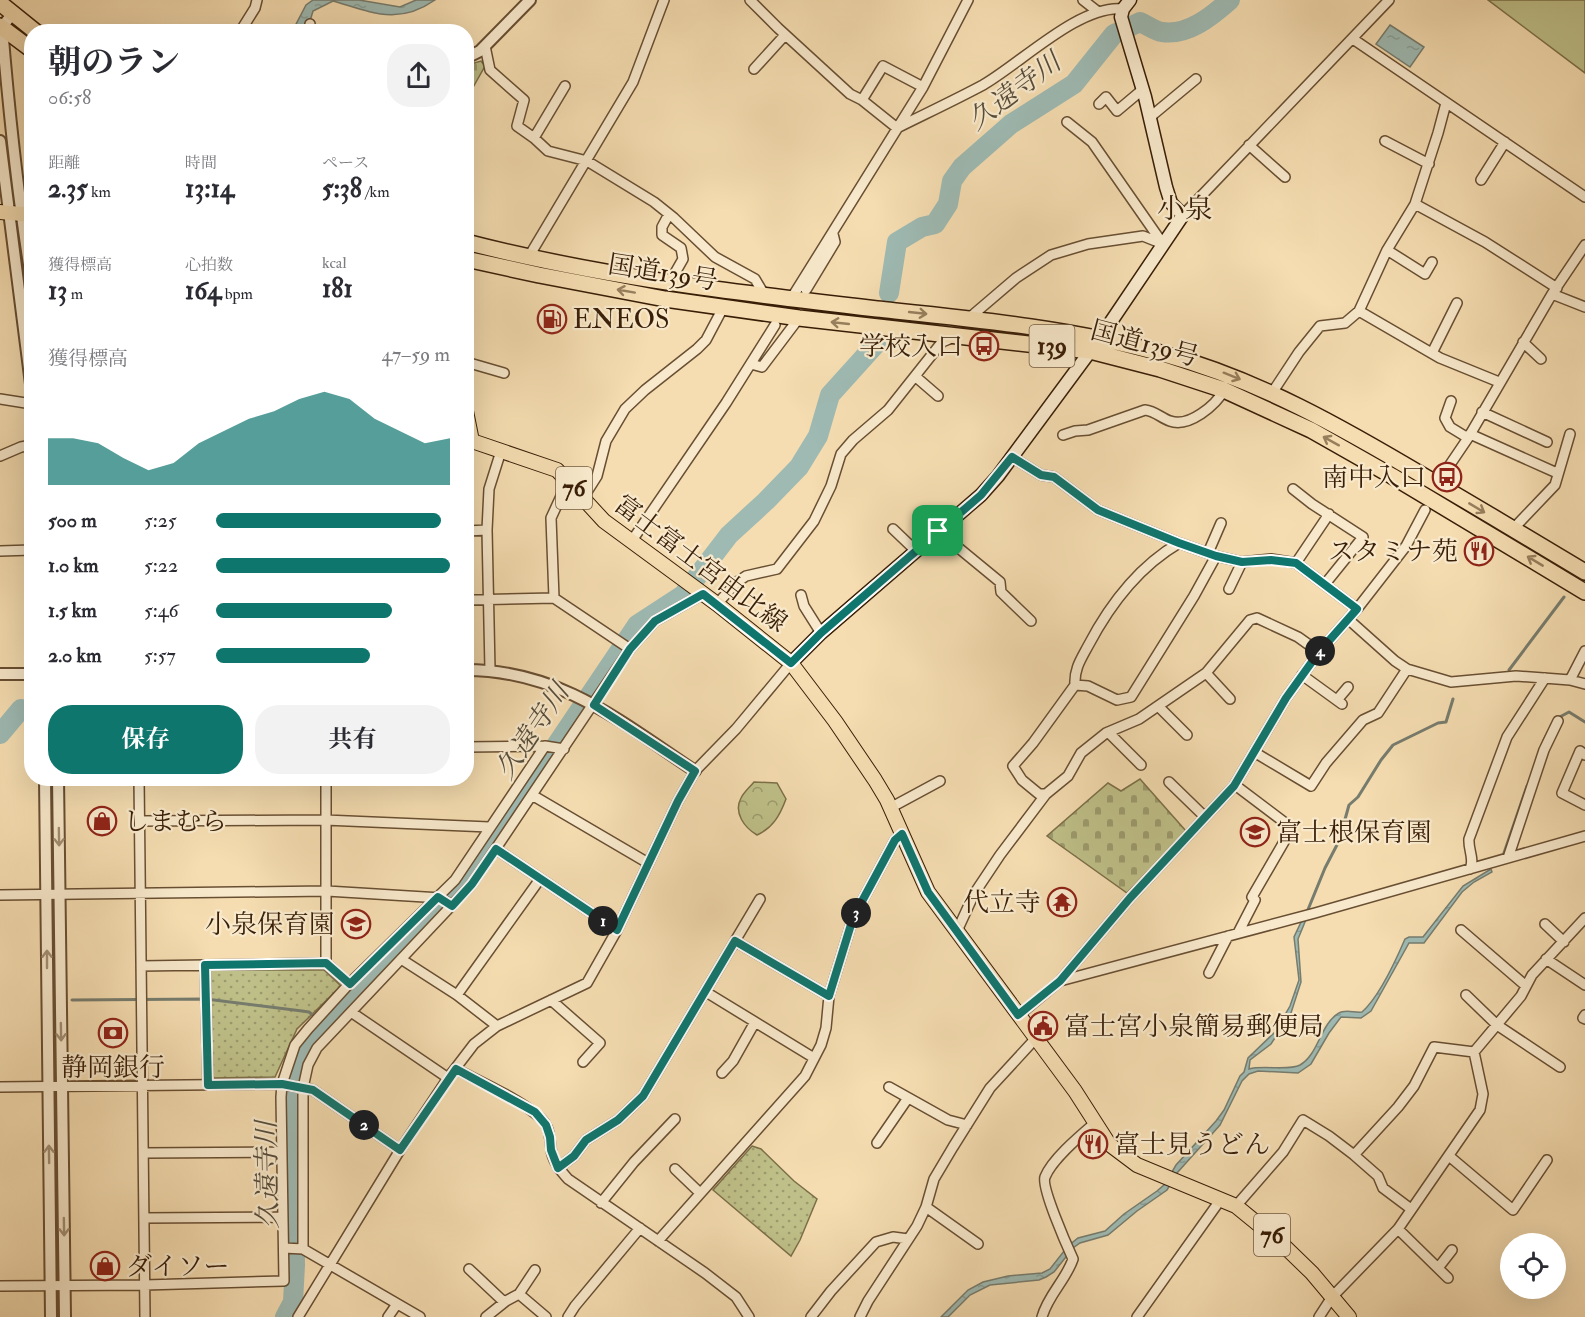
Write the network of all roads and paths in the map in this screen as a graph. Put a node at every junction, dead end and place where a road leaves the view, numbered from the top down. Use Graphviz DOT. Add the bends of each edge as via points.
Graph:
graph roads {
  1 [pos="257,0"];
  2 [pos="530,0"];
  3 [pos="664,0"];
  4 [pos="750,0"];
  5 [pos="968,0"];
  6 [pos="1083,0"];
  7 [pos="1389,0"];
  8 [pos="0,3"];
  9 [pos="1125,8"];
  10 [pos="1096,11"];
  11 [pos="4,20"];
  12 [pos="245,24"];
  13 [pos="24,28"];
  14 [pos="785,35"];
  15 [pos="1353,39"];
  16 [pos="24,41"];
  17 [pos="485,46"];
  18 [pos="474,54"];
  19 [pos="754,69"];
  20 [pos="1196,79"];
  21 [pos="565,86"];
  22 [pos="923,87"];
  23 [pos="1142,90"];
  24 [pos="862,100"];
  25 [pos="1446,102"];
  26 [pos="1099,104"];
  27 [pos="1149,118"];
  28 [pos="1067,122"];
  29 [pos="897,128"];
  30 [pos="534,138"];
  31 [pos="0,141"];
  32 [pos="1385,141"];
  33 [pos="1504,142"];
  34 [pos="1249,145"];
  35 [pos="587,161"];
  36 [pos="1429,164"];
  37 [pos="1285,177"];
  38 [pos="1481,180"];
  39 [pos="1585,197"];
  40 [pos="1415,204"];
  41 [pos="15,214"];
  42 [pos="669,214"];
  43 [pos="1183,215"];
  44 [pos="833,234"];
  45 [pos="474,244"];
  46 [pos="1162,244"];
  47 [pos="1585,245"];
  48 [pos="1387,250"];
  49 [pos="24,251"];
  50 [pos="528,258"];
  51 [pos="474,261"];
  52 [pos="1432,262"];
  53 [pos="675,273"];
  54 [pos="806,290"];
  55 [pos="1555,291"];
  56 [pos="765,296"];
  57 [pos="791,299"];
  58 [pos="1457,303"];
  59 [pos="724,306"];
  60 [pos="1585,307"];
  61 [pos="24,308"];
  62 [pos="1359,311"];
  63 [pos="799,318"];
  64 [pos="968,319"];
  65 [pos="775,325"];
  66 [pos="960,335"];
  67 [pos="1100,338"];
  68 [pos="1523,342"];
  69 [pos="1090,351"];
  70 [pos="1432,353"];
  71 [pos="1541,359"];
  72 [pos="474,364"];
  73 [pos="751,364"];
  74 [pos="504,373"];
  75 [pos="916,377"];
  76 [pos="1499,382"];
  77 [pos="1224,390"];
  78 [pos="1272,393"];
  79 [pos="938,396"];
  80 [pos="0,399"];
  81 [pos="1451,401"];
  82 [pos="24,403"];
  83 [pos="1482,412"];
  84 [pos="1570,434"];
  85 [pos="1063,435"];
  86 [pos="1469,436"];
  87 [pos="474,442"];
  88 [pos="1547,442"];
  89 [pos="24,446"];
  90 [pos="501,451"];
  91 [pos="0,456"];
  92 [pos="1012,457"];
  93 [pos="1445,472"];
  94 [pos="1557,473"];
  95 [pos="568,481"];
  96 [pos="1293,489"];
  97 [pos="583,498"];
  98 [pos="1425,510"];
  99 [pos="1329,514"];
  100 [pos="1221,523"];
  101 [pos="893,529"];
  102 [pos="1513,529"];
  103 [pos="487,530"];
  104 [pos="474,531"];
  105 [pos="938,531"];
  106 [pos="631,542"];
  107 [pos="1179,543"];
  108 [pos="0,550"];
  109 [pos="24,550"];
  110 [pos="916,551"];
  111 [pos="1212,554"];
  112 [pos="1242,562"];
  113 [pos="1296,563"];
  114 [pos="1585,572"];
  115 [pos="1325,584"];
  116 [pos="1229,589"];
  117 [pos="700,591"];
  118 [pos="1585,591"];
  119 [pos="801,595"];
  120 [pos="554,598"];
  121 [pos="488,599"];
  122 [pos="474,600"];
  123 [pos="717,604"];
  124 [pos="1357,609"];
  125 [pos="1348,619"];
  126 [pos="1031,621"];
  127 [pos="821,633"];
  128 [pos="629,649"];
  129 [pos="1585,651"];
  130 [pos="1319,652"];
  131 [pos="791,663"];
  132 [pos="1407,669"];
  133 [pos="474,670"];
  134 [pos="490,670"];
  135 [pos="1206,673"];
  136 [pos="0,674"];
  137 [pos="24,674"];
  138 [pos="1302,675"];
  139 [pos="1545,678"];
  140 [pos="1570,680"];
  141 [pos="1585,684"];
  142 [pos="1075,685"];
  143 [pos="1348,687"];
  144 [pos="1230,699"];
  145 [pos="589,702"];
  146 [pos="1158,706"];
  147 [pos="1558,721"];
  148 [pos="1108,732"];
  149 [pos="1187,735"];
  150 [pos="474,747"];
  151 [pos="546,747"];
  152 [pos="561,748"];
  153 [pos="1254,752"];
  154 [pos="1585,754"];
  155 [pos="1141,765"];
  156 [pos="695,771"];
  157 [pos="940,781"];
  158 [pos="1169,782"];
  159 [pos="1235,785"];
  160 [pos="45,786"];
  161 [pos="58,786"];
  162 [pos="139,786"];
  163 [pos="326,786"];
  164 [pos="1046,794"];
  165 [pos="532,795"];
  166 [pos="1585,805"];
  167 [pos="890,808"];
  168 [pos="1204,816"];
  169 [pos="325,820"];
  170 [pos="140,821"];
  171 [pos="489,827"];
  172 [pos="902,834"];
  173 [pos="1585,836"];
  174 [pos="496,849"];
  175 [pos="1508,858"];
  176 [pos="648,863"];
  177 [pos="1470,869"];
  178 [pos="540,879"];
  179 [pos="327,891"];
  180 [pos="140,893"];
  181 [pos="47,894"];
  182 [pos="60,894"];
  183 [pos="0,895"];
  184 [pos="760,899"];
  185 [pos="445,901"];
  186 [pos="1585,918"];
  187 [pos="1545,924"];
  188 [pos="617,930"];
  189 [pos="1461,930"];
  190 [pos="957,932"];
  191 [pos="1238,933"];
  192 [pos="1228,936"];
  193 [pos="735,941"];
  194 [pos="1564,942"];
  195 [pos="401,958"];
  196 [pos="1546,959"];
  197 [pos="326,963"];
  198 [pos="205,965"];
  199 [pos="141,966"];
  200 [pos="1209,973"];
  201 [pos="1060,981"];
  202 [pos="350,984"];
  203 [pos="1526,986"];
  204 [pos="1585,986"];
  205 [pos="706,992"];
  206 [pos="457,995"];
  207 [pos="1466,995"];
  208 [pos="829,996"];
  209 [pos="550,1000"];
  210 [pos="351,1012"];
  211 [pos="1018,1015"];
  212 [pos="755,1022"];
  213 [pos="1497,1025"];
  214 [pos="497,1026"];
  215 [pos="1035,1038"];
  216 [pos="1474,1052"];
  217 [pos="814,1058"];
  218 [pos="583,1062"];
  219 [pos="1560,1067"];
  220 [pos="456,1069"];
  221 [pos="722,1073"];
  222 [pos="448,1078"];
  223 [pos="208,1085"];
  224 [pos="285,1085"];
  225 [pos="142,1086"];
  226 [pos="0,1087"];
  227 [pos="48,1087"];
  228 [pos="62,1087"];
  229 [pos="301,1087"];
  230 [pos="889,1087"];
  231 [pos="908,1098"];
  232 [pos="675,1119"];
  233 [pos="1095,1123"];
  234 [pos="967,1125"];
  235 [pos="877,1143"];
  236 [pos="400,1150"];
  237 [pos="282,1152"];
  238 [pos="144,1153"];
  239 [pos="1354,1155"];
  240 [pos="1449,1156"];
  241 [pos="1547,1160"];
  242 [pos="558,1168"];
  243 [pos="675,1169"];
  244 [pos="700,1193"];
  245 [pos="1221,1199"];
  246 [pos="601,1203"];
  247 [pos="1236,1206"];
  248 [pos="926,1207"];
  249 [pos="1411,1209"];
  250 [pos="283,1217"];
  251 [pos="144,1218"];
  252 [pos="640,1228"];
  253 [pos="1398,1230"];
  254 [pos="908,1239"];
  255 [pos="658,1241"];
  256 [pos="978,1244"];
  257 [pos="286,1248"];
  258 [pos="301,1249"];
  259 [pos="1452,1250"];
  260 [pos="330,1263"];
  261 [pos="1438,1268"];
  262 [pos="470,1269"];
  263 [pos="535,1270"];
  264 [pos="1448,1278"];
  265 [pos="145,1285"];
  266 [pos="0,1286"];
  267 [pos="51,1286"];
  268 [pos="64,1286"];
  269 [pos="519,1294"];
  270 [pos="1332,1297"];
  271 [pos="504,1302"];
  272 [pos="397,1304"];
  273 [pos="51,1317"];
  274 [pos="65,1317"];
  275 [pos="145,1317"];
  276 [pos="298,1317"];
  277 [pos="388,1317"];
  278 [pos="420,1317"];
  279 [pos="486,1317"];
  280 [pos="546,1317"];
  281 [pos="568,1317"];
  282 [pos="749,1317"];
  283 [pos="811,1317"];
  284 [pos="860,1317"];
  285 [pos="1042,1317"];
  286 [pos="1137,1317"];
  287 [pos="1319,1317"];
  288 [pos="1349,1317"];
  1 -- 12 [label="street"];
  2 -- 17 [label="street"];
  3 -- 35 [label="street" via="633,82"];
  4 -- 14 [label="street"];
  5 -- 22 [label="street"];
  6 -- 10 [label="street"];
  7 -- 15 [label="street"];
  8 -- 11 [label="highway"];
  9 -- 10 [label="street"];
  9 -- 23 [label="main road" via="1130,53"];
  10 -- 29 [label="street" via="1051,37 985,84"];
  11 -- 13 [label="highway"];
  11 -- 16 [label="highway"];
  11 -- 41 [label="street"];
  14 -- 19 [label="street"];
  14 -- 24 [label="street" via="850,94"];
  15 -- 25 [label="street"];
  15 -- 34 [label="street"];
  17 -- 18 [label="street"];
  17 -- 30 [label="street" via="490,70 524,100 517,126"];
  20 -- 27 [label="street"];
  21 -- 30 [label="street"];
  22 -- 24 [label="street" via="883,66"];
  22 -- 29 [label="street"];
  23 -- 26 [label="street" via="1117,111 1106,98"];
  23 -- 27 [label="main road"];
  24 -- 29 [label="street"];
  25 -- 33 [label="street"];
  25 -- 36 [label="street"];
  27 -- 43 [label="main road" via="1166,188"];
  28 -- 46 [label="street" via="1092,142"];
  29 -- 44 [label="street"];
  30 -- 35 [label="street" via="548,151"];
  31 -- 41 [label="street"];
  32 -- 36 [label="street"];
  33 -- 38 [label="street"];
  33 -- 39 [label="street"];
  34 -- 37 [label="street"];
  34 -- 43 [label="street"];
  35 -- 42 [label="street"];
  35 -- 50 [label="street"];
  36 -- 40 [label="street"];
  40 -- 48 [label="street"];
  40 -- 55 [label="street" via="1485,242"];
  41 -- 49 [label="street"];
  41 -- 61 [label="street"];
  42 -- 53 [label="street" via="662,235 681,248 682,259"];
  42 -- 56 [label="street" via="715,257 755,279"];
  43 -- 46 [label="main road"];
  44 -- 54 [label="street" via="835,242"];
  44 -- 57 [label="street"];
  45 -- 50 [label="highway, 国道139号 / 139"];
  46 -- 64 [label="street" via="1143,236 1088,244 1051,255 1016,278"];
  46 -- 67 [label="main road"];
  47 -- 55 [label="street"];
  48 -- 52 [label="street" via="1425,274"];
  48 -- 62 [label="street"];
  50 -- 56 [label="highway, 国道139号 / 139" via="657,282"];
  59 -- 51 [label="highway, 国道139号 / 139, one-way" via="665,299"];
  55 -- 60 [label="street"];
  55 -- 68 [label="street"];
  56 -- 57 [label="highway, 国道139号 / 139"];
  57 -- 64 [label="highway, 国道139号 / 139, one-way"];
  58 -- 70 [label="street"];
  59 -- 63 [label="highway, 国道139号 / 139"];
  59 -- 97 [label="street" via="698,350 625,409 606,441 597,476"];
  62 -- 70 [label="street"];
  62 -- 78 [label="street" via="1345,323 1320,326"];
  66 -- 63 [label="highway, 国道139号 / 139, one-way"];
  63 -- 73 [label="street" via="762,367"];
  64 -- 67 [label="highway, 国道139号 / 139"];
  65 -- 73 [label="street"];
  66 -- 69 [label="highway, 国道139号 / 139"];
  66 -- 75 [label="street" via="942,342"];
  67 -- 69 [label="main road"];
  67 -- 78 [label="highway, 国道139号 / 139, one-way" via="1164,354"];
  68 -- 71 [label="street"];
  68 -- 76 [label="street"];
  69 -- 77 [label="highway, 国道139号 / 139"];
  69 -- 92 [label="main road"];
  70 -- 76 [label="street"];
  72 -- 74 [label="street"];
  73 -- 106 [label="street"];
  75 -- 79 [label="street"];
  75 -- 123 [label="street" via="841,454 814,521 777,569 746,576"];
  76 -- 83 [label="street"];
  77 -- 85 [label="street" via="1209,408 1187,421 1169,421 1145,410"];
  118 -- 77 [label="highway, 国道139号 / 139, one-way" via="1311,430"];
  78 -- 102 [label="highway, 国道139号 / 139, one-way" via="1368,443"];
  80 -- 82 [label="street"];
  81 -- 86 [label="street" via="1445,418 1450,428"];
  83 -- 86 [label="street"];
  83 -- 88 [label="street"];
  84 -- 94 [label="street"];
  86 -- 93 [label="street"];
  86 -- 94 [label="street"];
  87 -- 90 [label="main road, 富士富士宮由比線 / 76"];
  89 -- 91 [label="street"];
  90 -- 95 [label="main road, 富士富士宮由比線 / 76" via="556,470"];
  90 -- 103 [label="street" via="489,489"];
  92 -- 105 [label="main road" via="981,495"];
  92 -- 107 [label="street" via="1041,475 1054,477 1098,510"];
  94 -- 102 [label="street" via="1555,485"];
  95 -- 97 [label="main road, 富士富士宮由比線 / 76"];
  95 -- 120 [label="street" via="551,518"];
  96 -- 99 [label="street"];
  97 -- 106 [label="main road, 富士富士宮由比線 / 76" via="593,512"];
  98 -- 124 [label="street" via="1406,546"];
  99 -- 113 [label="street"];
  99 -- 115 [label="street" via="1363,537"];
  100 -- 111 [label="street"];
  101 -- 110 [label="street"];
  102 -- 114 [label="highway, 国道139号 / 139"];
  103 -- 104 [label="street"];
  103 -- 121 [label="street"];
  105 -- 110 [label="main road"];
  105 -- 126 [label="street" via="1000,582 1001,592"];
  106 -- 117 [label="main road, 富士富士宮由比線 / 76"];
  107 -- 111 [label="street"];
  107 -- 142 [label="street" via="1142,569 1104,616 1074,672"];
  108 -- 109 [label="street"];
  110 -- 127 [label="main road"];
  111 -- 112 [label="street"];
  111 -- 142 [label="street" via="1194,596 1131,697 1117,700 1088,686"];
  112 -- 113 [label="street"];
  112 -- 116 [label="street"];
  113 -- 115 [label="street"];
  115 -- 124 [label="street"];
  117 -- 123 [label="main road, 富士富士宮由比線 / 76"];
  117 -- 128 [label="street" via="655,621"];
  119 -- 127 [label="street"];
  120 -- 121 [label="street"];
  120 -- 128 [label="street"];
  121 -- 122 [label="street"];
  121 -- 134 [label="street"];
  123 -- 131 [label="main road, 富士富士宮由比線 / 76"];
  124 -- 125 [label="street"];
  125 -- 130 [label="street"];
  125 -- 132 [label="street"];
  127 -- 131 [label="main road"];
  128 -- 145 [label="street"];
  129 -- 140 [label="street"];
  130 -- 135 [label="street" via="1257,618 1250,620"];
  130 -- 138 [label="street"];
  131 -- 156 [label="street"];
  131 -- 167 [label="main road, 富士富士宮由比線 / 76" via="835,721"];
  132 -- 139 [label="street" via="1451,682 1516,676"];
  132 -- 153 [label="street" via="1378,713 1363,720 1311,786"];
  133 -- 134 [label="street"];
  134 -- 145 [label="street" via="554,685"];
  135 -- 144 [label="street"];
  135 -- 146 [label="street"];
  136 -- 137 [label="street"];
  138 -- 143 [label="street" via="1339,702"];
  138 -- 153 [label="street"];
  139 -- 140 [label="street"];
  139 -- 177 [label="street" via="1507,737 1469,839 1473,863"];
  140 -- 141 [label="street"];
  142 -- 164 [label="street" via="1013,766 1022,780 1039,794"];
  145 -- 152 [label="street"];
  145 -- 156 [label="street"];
  146 -- 148 [label="street"];
  146 -- 149 [label="street"];
  147 -- 175 [label="street" via="1544,750"];
  148 -- 155 [label="street"];
  148 -- 164 [label="street" via="1081,753 1068,776"];
  150 -- 151 [label="street"];
  151 -- 152 [label="street"];
  151 -- 171 [label="street"];
  152 -- 165 [label="street"];
  153 -- 159 [label="street"];
  154 -- 166 [label="street" via="1580,751 1562,793"];
  156 -- 176 [label="street"];
  157 -- 167 [label="street"];
  158 -- 168 [label="street"];
  159 -- 168 [label="street"];
  159 -- 191 [label="street" via="1292,828 1252,897 1256,900"];
  160 -- 181 [label="street"];
  161 -- 182 [label="street, one-way"];
  162 -- 170 [label="street"];
  163 -- 169 [label="street"];
  164 -- 190 [label="street" via="974,894"];
  165 -- 174 [label="street"];
  165 -- 176 [label="street"];
  167 -- 172 [label="main road, 富士富士宮由比線 / 76"];
  168 -- 201 [label="street"];
  169 -- 170 [label="street"];
  169 -- 171 [label="street"];
  169 -- 179 [label="street"];
  170 -- 180 [label="street"];
  171 -- 185 [label="street"];
  172 -- 190 [label="main road, 富士富士宮由比線 / 76" via="928,892"];
  172 -- 208 [label="street" via="895,840 853,918"];
  173 -- 175 [label="street"];
  174 -- 178 [label="street"];
  174 -- 185 [label="street" via="472,884"];
  175 -- 177 [label="street"];
  176 -- 188 [label="street"];
  177 -- 191 [label="street"];
  178 -- 188 [label="street"];
  178 -- 206 [label="street"];
  179 -- 180 [label="street"];
  179 -- 185 [label="street"];
  179 -- 197 [label="street"];
  180 -- 182 [label="street"];
  180 -- 199 [label="street"];
  181 -- 182 [label="street"];
  181 -- 183 [label="street"];
  227 -- 181 [label="street, one-way"];
  182 -- 228 [label="street, one-way"];
  184 -- 193 [label="street"];
  185 -- 195 [label="street"];
  185 -- 202 [label="street"];
  186 -- 194 [label="street"];
  187 -- 194 [label="street"];
  188 -- 209 [label="street" via="587,982"];
  189 -- 203 [label="street"];
  190 -- 211 [label="main road, 富士富士宮由比線 / 76"];
  191 -- 192 [label="street"];
  192 -- 200 [label="street"];
  192 -- 201 [label="street"];
  193 -- 205 [label="street"];
  193 -- 208 [label="street"];
  194 -- 196 [label="street"];
  195 -- 206 [label="street"];
  195 -- 210 [label="street"];
  196 -- 203 [label="street"];
  196 -- 204 [label="street"];
  197 -- 198 [label="street"];
  197 -- 202 [label="street"];
  198 -- 199 [label="street"];
  198 -- 223 [label="street"];
  199 -- 225 [label="street"];
  201 -- 211 [label="street"];
  202 -- 224 [label="street" via="295,1045"];
  203 -- 213 [label="street"];
  205 -- 212 [label="street"];
  205 -- 242 [label="street" via="643,1096 618,1120 586,1140"];
  206 -- 214 [label="street"];
  207 -- 213 [label="street"];
  208 -- 217 [label="street" via="826,1028"];
  209 -- 214 [label="street"];
  209 -- 218 [label="street" via="600,1043"];
  210 -- 222 [label="street"];
  210 -- 229 [label="street" via="316,1048"];
  211 -- 215 [label="main road, 富士富士宮由比線 / 76"];
  212 -- 217 [label="street"];
  212 -- 221 [label="street"];
  213 -- 216 [label="street"];
  213 -- 219 [label="street"];
  214 -- 220 [label="street" via="474,1044"];
  215 -- 233 [label="main road, 富士富士宮由比線 / 76"];
  215 -- 234 [label="street" via="990,1088"];
  216 -- 239 [label="street" via="1434,1047 1414,1086"];
  216 -- 240 [label="street" via="1484,1094 1480,1110"];
  217 -- 244 [label="street" via="805,1077"];
  220 -- 222 [label="street"];
  220 -- 242 [label="street" via="535,1112 546,1125"];
  222 -- 236 [label="street"];
  223 -- 224 [label="street"];
  223 -- 225 [label="street"];
  224 -- 229 [label="street"];
  224 -- 237 [label="street"];
  225 -- 228 [label="street"];
  225 -- 238 [label="street"];
  226 -- 227 [label="street"];
  227 -- 228 [label="street"];
  267 -- 227 [label="street, one-way"];
  228 -- 268 [label="street, one-way"];
  229 -- 236 [label="street" via="313,1090"];
  229 -- 258 [label="street"];
  230 -- 231 [label="street"];
  231 -- 234 [label="street" via="948,1120"];
  231 -- 235 [label="street"];
  232 -- 246 [label="street"];
  233 -- 245 [label="main road, 富士富士宮由比線 / 76" via="1110,1144 1137,1165"];
  233 -- 285 [label="street" via="1065,1150 1045,1177 1044,1189 1073,1259"];
  234 -- 248 [label="street" via="934,1179"];
  236 -- 260 [label="street"];
  237 -- 238 [label="street"];
  237 -- 250 [label="street"];
  238 -- 251 [label="street"];
  239 -- 247 [label="street" via="1303,1120 1283,1152"];
  239 -- 249 [label="street" via="1378,1176 1383,1188"];
  240 -- 241 [label="street" via="1513,1210"];
  240 -- 249 [label="street"];
  242 -- 246 [label="street"];
  243 -- 244 [label="street"];
  244 -- 255 [label="street"];
  245 -- 247 [label="main road, 富士富士宮由比線 / 76"];
  245 -- 286 [label="street"];
  246 -- 252 [label="street"];
  247 -- 270 [label="main road, 富士富士宮由比線 / 76" via="1280,1242"];
  248 -- 254 [label="street"];
  248 -- 256 [label="street"];
  249 -- 253 [label="street"];
  250 -- 251 [label="street"];
  250 -- 257 [label="street"];
  251 -- 265 [label="street"];
  252 -- 255 [label="street"];
  252 -- 281 [label="street"];
  253 -- 261 [label="street"];
  253 -- 270 [label="street"];
  254 -- 283 [label="street" via="876,1242"];
  254 -- 284 [label="street"];
  255 -- 282 [label="street" via="736,1297"];
  257 -- 258 [label="street"];
  257 -- 265 [label="street" via="284,1281"];
  258 -- 260 [label="street"];
  259 -- 261 [label="street"];
  260 -- 272 [label="street"];
  260 -- 276 [label="street"];
  261 -- 264 [label="street"];
  262 -- 271 [label="street"];
  263 -- 269 [label="street"];
  265 -- 268 [label="street"];
  265 -- 275 [label="street"];
  266 -- 267 [label="street"];
  267 -- 268 [label="street"];
  267 -- 273 [label="street"];
  268 -- 274 [label="street"];
  269 -- 271 [label="street"];
  269 -- 280 [label="street"];
  270 -- 287 [label="street"];
  270 -- 288 [label="main road, 富士富士宮由比線 / 76"];
  271 -- 279 [label="street"];
  272 -- 277 [label="street"];
  272 -- 278 [label="street"];
}
